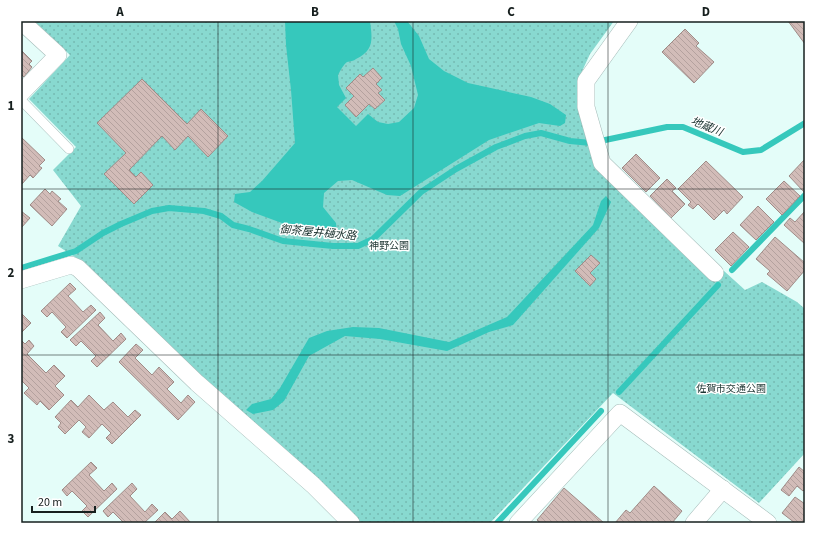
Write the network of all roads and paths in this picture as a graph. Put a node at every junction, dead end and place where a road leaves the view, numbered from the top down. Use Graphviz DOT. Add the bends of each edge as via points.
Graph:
graph roads {
  1 [pos="22,21"];
  2 [pos="629,21"];
  3 [pos="21,92"];
  4 [pos="21,100"];
  5 [pos="69,148"];
  6 [pos="715,272"];
  7 [pos="21,280"];
  8 [pos="722,489"];
  9 [pos="351,523"];
  10 [pos="518,523"];
  11 [pos="694,523"];
  12 [pos="768,523"];
  1 -- 3 [label="street" via="58,55"];
  2 -- 6 [label="street" via="586,82 586,107 602,163"];
  4 -- 5 [label="lane"];
  7 -- 9 [label="street" via="71,265 78,268 197,383 313,485"];
  8 -- 10 [label="street" via="620,413"];
  8 -- 11 [label="street"];
  8 -- 12 [label="street"];
}
